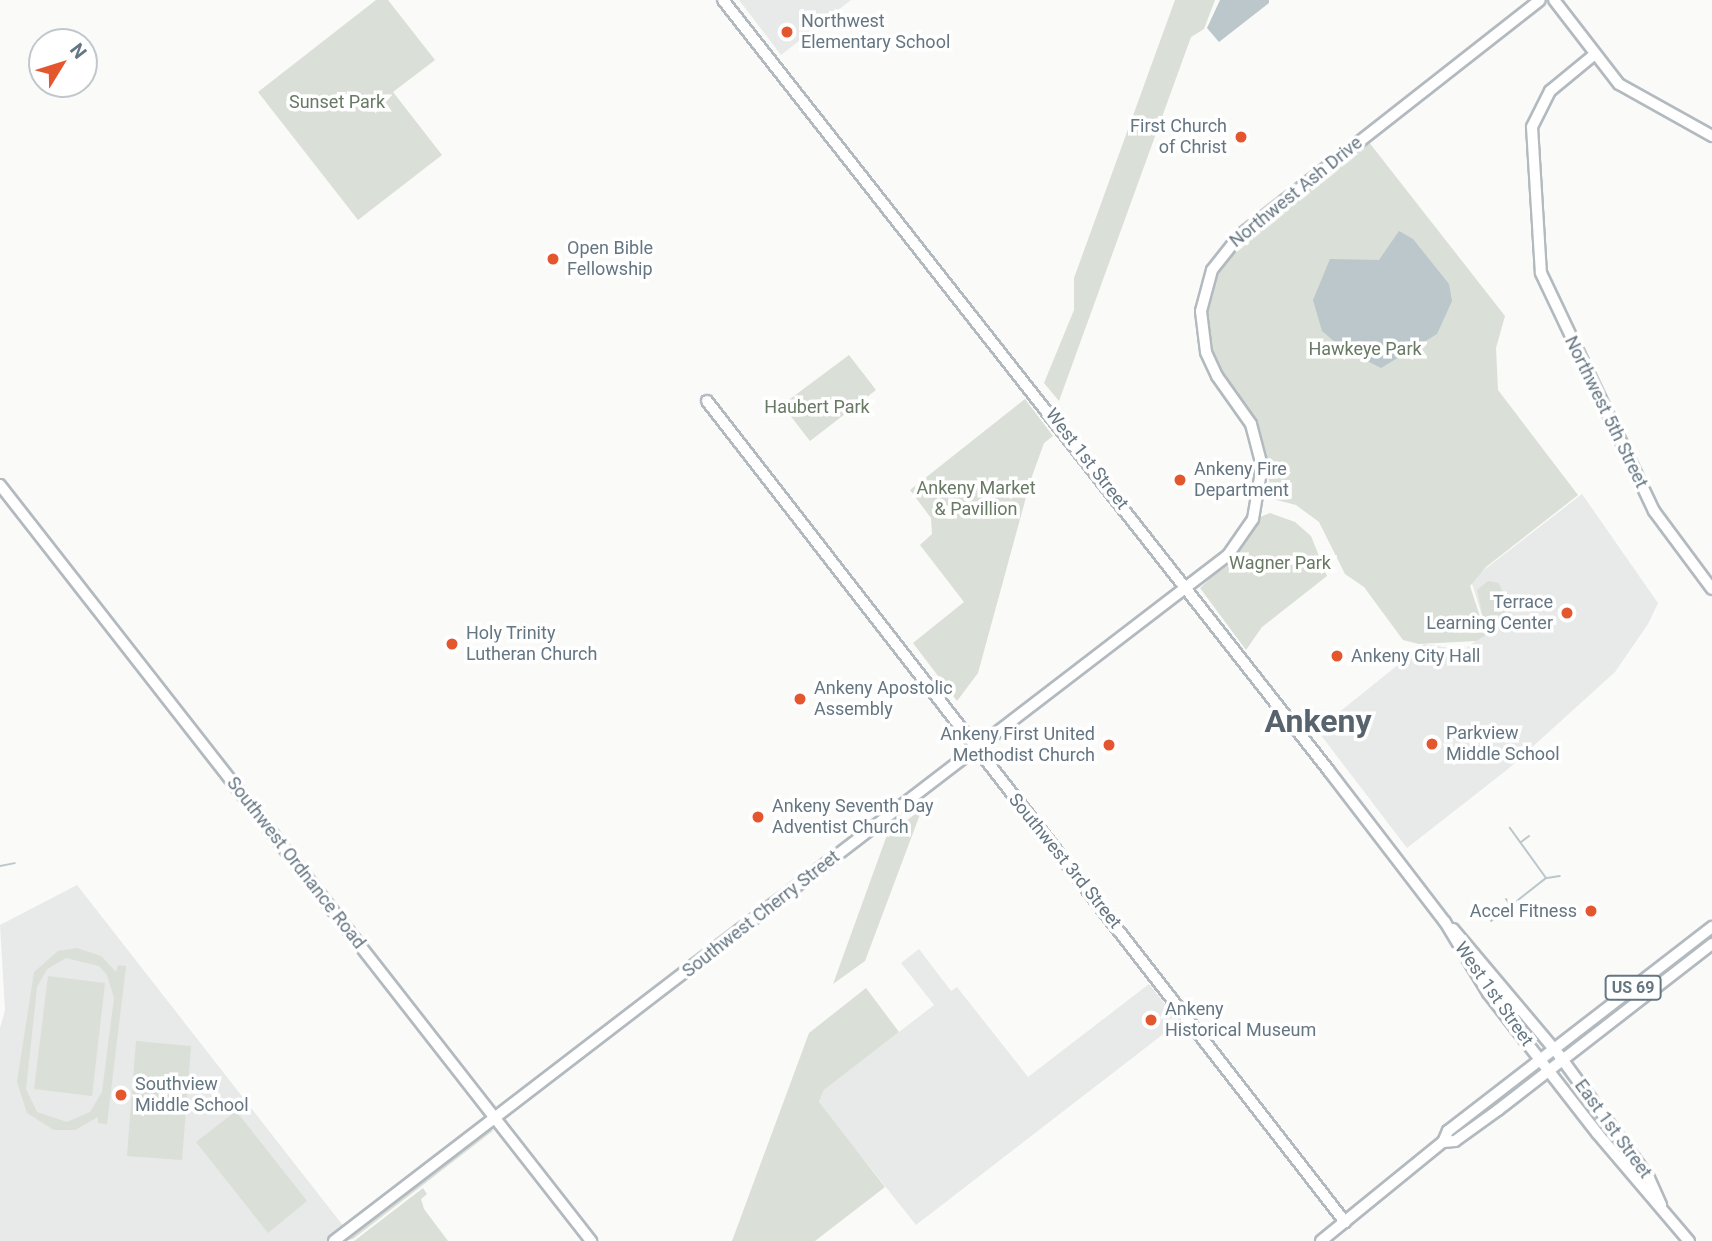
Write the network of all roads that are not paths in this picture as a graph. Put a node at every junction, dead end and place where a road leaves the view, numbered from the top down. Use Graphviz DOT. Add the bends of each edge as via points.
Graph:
graph roads {
  1 [pos="723,0"];
  2 [pos="1540,0"];
  3 [pos="1554,0"];
  4 [pos="1595,54"];
  5 [pos="1712,136"];
  6 [pos="707,401"];
  7 [pos="0,485"];
  8 [pos="1186,586"];
  9 [pos="1712,589"];
  10 [pos="976,749"];
  11 [pos="1445,922"];
  12 [pos="1712,928"];
  13 [pos="1712,944"];
  14 [pos="1552,1060"];
  15 [pos="494,1118"];
  16 [pos="1661,1205"];
  17 [pos="1345,1222"];
  18 [pos="334,1241"];
  19 [pos="591,1241"];
  20 [pos="1321,1241"];
  21 [pos="1689,1241"];
  1 -- 8 [label="street, West 1st Street"];
  2 -- 8 [label="street, Northwest Ash Drive" via="1239,236 1212,270 1201,311 1203,339 1217,376 1251,424 1262,479 1256,512 1242,538"];
  3 -- 4 [label="street"];
  4 -- 5 [label="street" via="1627,90"];
  4 -- 9 [label="street, Northwest 5th Street" via="1550,92 1534,119 1531,144 1541,273 1654,511"];
  6 -- 10 [label="street, Southwest 3rd Street"];
  7 -- 15 [label="street, Southwest Ordnance Road"];
  8 -- 10 [label="street, Southwest Cherry Street"];
  8 -- 11 [label="street, West 1st Street"];
  10 -- 15 [label="street, Southwest Cherry Street"];
  10 -- 17 [label="street, Southwest 3rd Street"];
  11 -- 14 [label="street, West 1st Street"];
  11 -- 14 [label="street, West 1st Street" via="1488,993"];
  12 -- 14 [label="street, US 69"];
  13 -- 14 [label="street, US 69"];
  14 -- 16 [label="street, East 1st Street" via="1623,1165"];
  14 -- 16 [label="street, East 1st Street" via="1649,1178"];
  14 -- 17 [label="street, US 69" via="1448,1131 1443,1142"];
  15 -- 18 [label="street, Southwest Cherry Street"];
  15 -- 19 [label="street, Southwest Ordnance Road"];
  16 -- 21 [label="street, East 1st Street"];
  17 -- 20 [label="street, US 69"];
}
